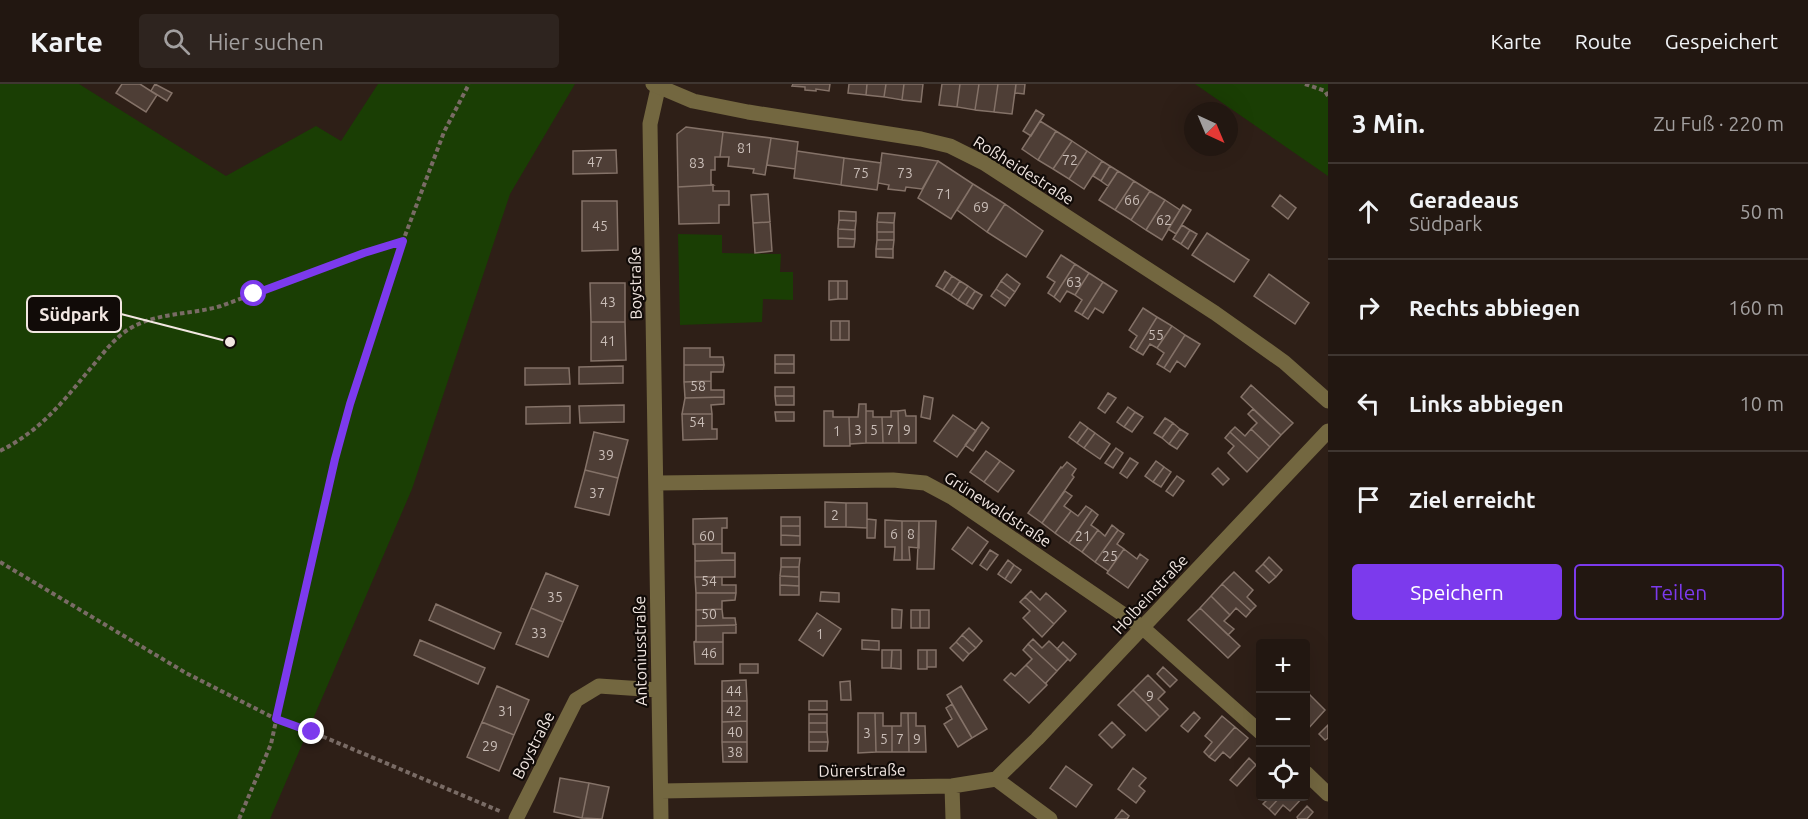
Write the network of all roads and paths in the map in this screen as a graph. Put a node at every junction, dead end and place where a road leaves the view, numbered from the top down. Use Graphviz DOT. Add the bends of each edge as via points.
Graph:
graph roads {
  1 [pos="469,84"];
  2 [pos="1305,84"];
  3 [pos="657,85"];
  4 [pos="1328,96"];
  5 [pos="403,241"];
  6 [pos="1328,401"];
  7 [pos="1328,431"];
  8 [pos="0,451"];
  9 [pos="657,483"];
  10 [pos="0,562"];
  11 [pos="1143,628"];
  12 [pos="658,690"];
  13 [pos="276,719"];
  14 [pos="1256,728"];
  15 [pos="1310,778"];
  16 [pos="996,779"];
  17 [pos="952,786"];
  18 [pos="661,790"];
  19 [pos="1328,794"];
  20 [pos="517,818"];
  21 [pos="239,819"];
  22 [pos="661,819"];
  23 [pos="952,819"];
  24 [pos="1050,819"];
  1 -- 5 [label="path" via="444,132"];
  2 -- 4 [label="path" via="1325,91"];
  3 -- 6 [label="street, Roßheidestraße" via="693,101 950,146 1215,313 1284,362"];
  3 -- 9 [label="street, Boystraße" via="650,124"];
  5 -- 8 [label="path" via="208,310 143,322 119,336 35,431"];
  5 -- 13 [label="path" via="335,459"];
  7 -- 11 [label="street, Holbeinstraße"];
  9 -- 11 [label="street, Grünewaldstraße" via="925,483 953,498"];
  9 -- 12 [label="street, Antoniusstraße"];
  10 -- 13 [label="path" via="186,673"];
  11 -- 14 [label="street, Grünewaldstraße"];
  11 -- 16 [label="street, Holbeinstraße"];
  12 -- 18 [label="street, Antoniusstraße"];
  12 -- 20 [label="street, Boystraße" via="599,686 576,700"];
  13 -- 20 [label="path"];
  13 -- 21 [label="path" via="271,744"];
  15 -- 19 [label="street"];
  16 -- 17 [label="street, Dürerstraße"];
  16 -- 24 [label="street"];
  17 -- 18 [label="street, Dürerstraße"];
  17 -- 23 [label="street"];
  18 -- 22 [label="street, Antoniusstraße"];
}
